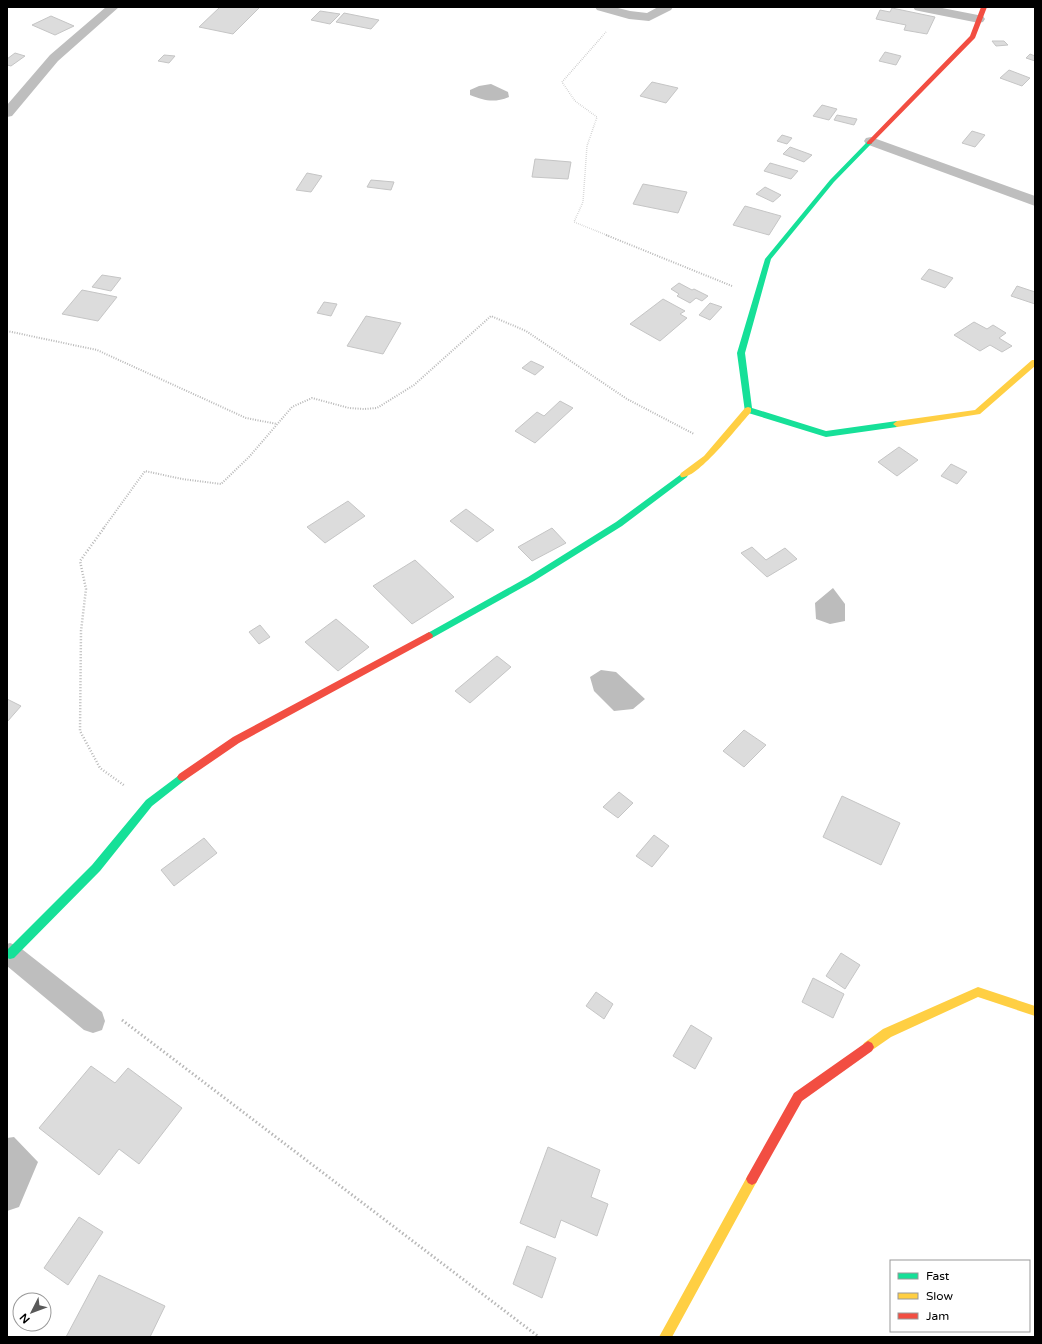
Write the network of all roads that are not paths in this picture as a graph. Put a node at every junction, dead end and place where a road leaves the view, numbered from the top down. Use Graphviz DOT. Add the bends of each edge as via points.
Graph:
graph roads {
  1 [pos="113,7"];
  2 [pos="601,7"];
  3 [pos="668,7"];
  4 [pos="918,7"];
  5 [pos="984,7"];
  6 [pos="979,19"];
  7 [pos="7,113"];
  8 [pos="871,141"];
  9 [pos="1035,201"];
  10 [pos="1035,362"];
  11 [pos="748,410"];
  12 [pos="10,954"];
  13 [pos="1035,1011"];
  14 [pos="93,1021"];
  15 [pos="665,1337"];
  1 -- 7 [label="lane" via="54,58"];
  2 -- 3 [label="lane" via="649,17"];
  4 -- 6 [label="lane"];
  5 -- 6 [label="street"];
  6 -- 8 [label="street" via="973,37"];
  8 -- 9 [label="street"];
  8 -- 11 [label="street" via="832,181 768,259 741,353"];
  10 -- 11 [label="street" via="977,412 826,434"];
  11 -- 12 [label="street" via="706,458 619,524 498,598 236,740 194,768 148,803 96,868"];
  12 -- 14 [label="lane"];
  13 -- 15 [label="street" via="978,992 887,1033 798,1097"];
}
